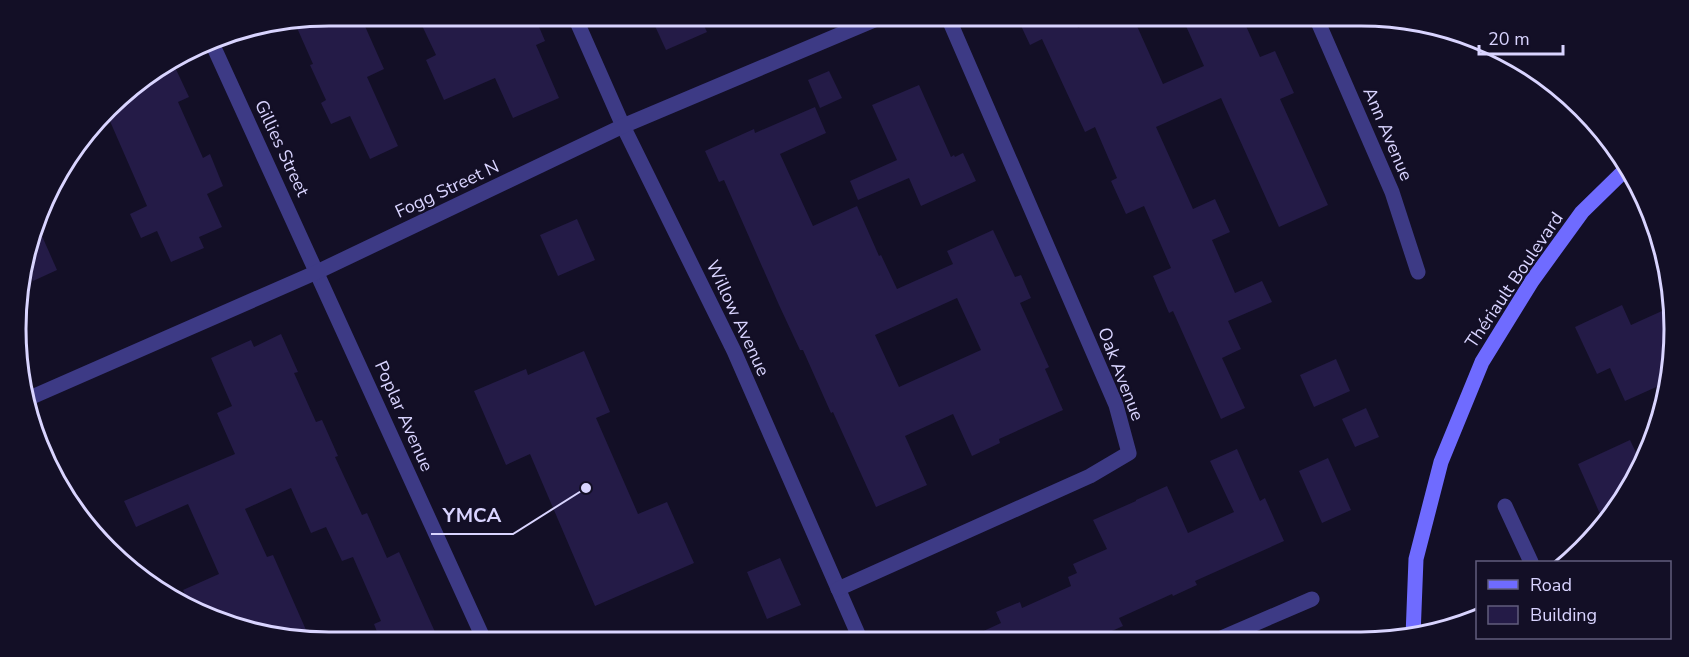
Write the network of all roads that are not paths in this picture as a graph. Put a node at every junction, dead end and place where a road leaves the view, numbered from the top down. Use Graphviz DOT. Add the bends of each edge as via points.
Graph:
graph roads {
  1 [pos="579,26"];
  2 [pos="860,26"];
  3 [pos="952,26"];
  4 [pos="1320,26"];
  5 [pos="214,48"];
  6 [pos="623,126"];
  7 [pos="1621,174"];
  8 [pos="317,272"];
  9 [pos="1418,272"];
  10 [pos="33,396"];
  11 [pos="1505,506"];
  12 [pos="1530,561"];
  13 [pos="838,589"];
  14 [pos="1312,599"];
  15 [pos="1413,627"];
  16 [pos="480,632"];
  17 [pos="857,632"];
  18 [pos="1236,632"];
  1 -- 6 [label="street, Willow Avenue"];
  2 -- 6 [label="street, Fogg Street N"];
  3 -- 13 [label="street, Oak Avenue" via="1116,405 1129,453 1090,476"];
  4 -- 9 [label="street, Ann Avenue" via="1392,192"];
  5 -- 8 [label="street, Gillies Street"];
  6 -- 8 [label="street, Fogg Street N"];
  6 -- 13 [label="street, Willow Avenue" via="734,351"];
  7 -- 15 [label="main road, Thériault Boulevard" via="1582,212 1532,281 1482,362 1441,462 1416,559"];
  8 -- 10 [label="street, Fogg Street N"];
  8 -- 16 [label="street, Poplar Avenue"];
  11 -- 12 [label="street"];
  13 -- 17 [label="street, Willow Avenue"];
  14 -- 18 [label="street"];
}
